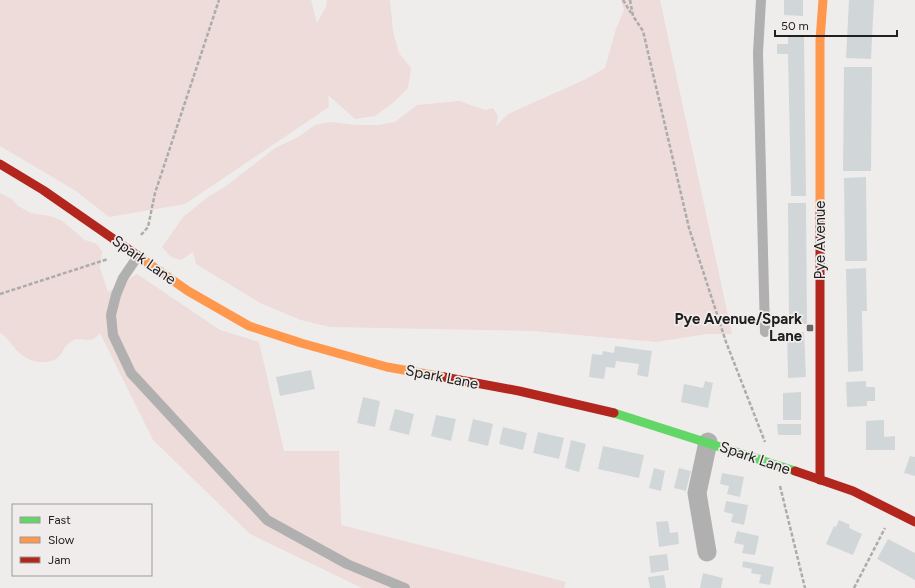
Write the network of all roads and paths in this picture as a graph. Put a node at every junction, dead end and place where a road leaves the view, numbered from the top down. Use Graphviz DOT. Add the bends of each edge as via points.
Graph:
graph roads {
  1 [pos="219,0"];
  2 [pos="623,0"];
  3 [pos="630,0"];
  4 [pos="760,0"];
  5 [pos="823,0"];
  6 [pos="633,16"];
  7 [pos="0,164"];
  8 [pos="127,248"];
  9 [pos="138,256"];
  10 [pos="0,294"];
  11 [pos="765,332"];
  12 [pos="708,442"];
  13 [pos="774,464"];
  14 [pos="820,480"];
  15 [pos="893,511"];
  16 [pos="915,522"];
  17 [pos="707,552"];
  18 [pos="405,588"];
  19 [pos="805,588"];
  20 [pos="854,588"];
  1 -- 8 [label="path" via="154,193 148,227"];
  2 -- 6 [label="path"];
  3 -- 6 [label="path"];
  4 -- 11 [label="lane" via="758,53"];
  5 -- 14 [label="main road, Pye Avenue" via="820,40"];
  6 -- 13 [label="path" via="643,31 689,228 726,342"];
  7 -- 8 [label="main road, Spark Lane" via="43,190"];
  8 -- 9 [label="main road, Spark Lane"];
  8 -- 10 [label="path" via="116,256"];
  9 -- 12 [label="main road, Spark Lane" via="229,316 267,332 387,367 586,405"];
  9 -- 18 [label="lane" via="121,284 111,315 113,336 131,373 267,520 347,564"];
  12 -- 13 [label="main road, Spark Lane"];
  12 -- 17 [label="street" via="697,493"];
  13 -- 14 [label="main road, Spark Lane"];
  13 -- 19 [label="path"];
  14 -- 15 [label="main road, Spark Lane" via="853,491"];
  15 -- 16 [label="main road, Spark Lane"];
  15 -- 20 [label="path"];
}
